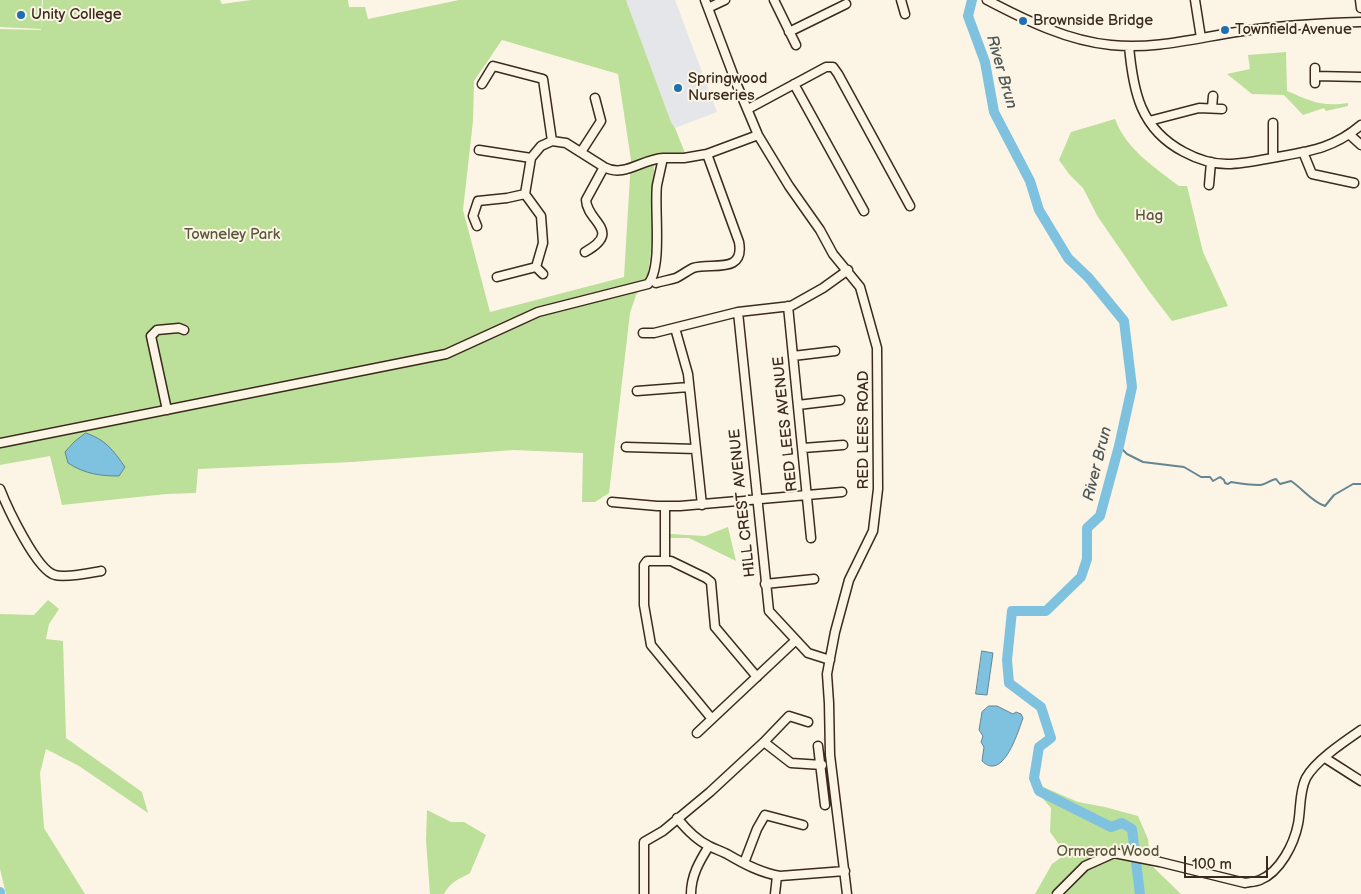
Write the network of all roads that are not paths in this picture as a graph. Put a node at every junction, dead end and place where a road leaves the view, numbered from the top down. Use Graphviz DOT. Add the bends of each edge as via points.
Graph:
graph roads {
  1 [pos="705,0"];
  2 [pos="725,0"];
  3 [pos="774,0"];
  4 [pos="988,0"];
  5 [pos="1195,0"];
  6 [pos="1360,0"];
  7 [pos="902,2"];
  8 [pos="911,2"];
  9 [pos="846,4"];
  10 [pos="708,8"];
  11 [pos="1361,8"];
  12 [pos="905,14"];
  13 [pos="1361,22"];
  14 [pos="790,32"];
  15 [pos="1201,38"];
  16 [pos="796,45"];
  17 [pos="1129,46"];
  18 [pos="1315,75"];
  19 [pos="1361,77"];
  20 [pos="482,84"];
  21 [pos="794,84"];
  22 [pos="1213,96"];
  23 [pos="594,98"];
  24 [pos="748,108"];
  25 [pos="1212,108"];
  26 [pos="1222,109"];
  27 [pos="1149,121"];
  28 [pos="1273,122"];
  29 [pos="1361,125"];
  30 [pos="758,135"];
  31 [pos="1350,135"];
  32 [pos="552,141"];
  33 [pos="1361,145"];
  34 [pos="479,150"];
  35 [pos="581,152"];
  36 [pos="1304,152"];
  37 [pos="707,154"];
  38 [pos="1274,157"];
  39 [pos="530,158"];
  40 [pos="664,158"];
  41 [pos="1212,162"];
  42 [pos="604,168"];
  43 [pos="1350,179"];
  44 [pos="1209,185"];
  45 [pos="525,194"];
  46 [pos="910,206"];
  47 [pos="864,211"];
  48 [pos="477,226"];
  49 [pos="585,252"];
  50 [pos="536,267"];
  51 [pos="848,270"];
  52 [pos="543,274"];
  53 [pos="497,277"];
  54 [pos="652,284"];
  55 [pos="788,306"];
  56 [pos="738,312"];
  57 [pos="675,328"];
  58 [pos="184,330"];
  59 [pos="643,333"];
  60 [pos="835,351"];
  61 [pos="793,356"];
  62 [pos="689,387"];
  63 [pos="637,391"];
  64 [pos="840,400"];
  65 [pos="798,405"];
  66 [pos="167,410"];
  67 [pos="0,443"];
  68 [pos="843,445"];
  69 [pos="626,447"];
  70 [pos="802,448"];
  71 [pos="696,449"];
  72 [pos="0,489"];
  73 [pos="842,492"];
  74 [pos="807,495"];
  75 [pos="756,500"];
  76 [pos="612,502"];
  77 [pos="702,505"];
  78 [pos="665,506"];
  79 [pos="811,538"];
  80 [pos="665,561"];
  81 [pos="101,572"];
  82 [pos="814,580"];
  83 [pos="765,584"];
  84 [pos="796,640"];
  85 [pos="830,660"];
  86 [pos="757,677"];
  87 [pos="712,719"];
  88 [pos="808,722"];
  89 [pos="1361,730"];
  90 [pos="697,732"];
  91 [pos="764,742"];
  92 [pos="818,746"];
  93 [pos="1326,758"];
  94 [pos="821,765"];
  95 [pos="1361,781"];
  96 [pos="825,805"];
  97 [pos="677,818"];
  98 [pos="804,825"];
  99 [pos="709,846"];
  100 [pos="744,864"];
  101 [pos="845,871"];
  102 [pos="777,876"];
  103 [pos="644,894"];
  104 [pos="691,894"];
  105 [pos="775,894"];
  106 [pos="847,894"];
  107 [pos="1057,894"];
  1 -- 10 [label="street, RED LEES ROAD"];
  2 -- 10 [label="street"];
  3 -- 14 [label="street"];
  4 -- 17 [label="street" via="1046,28 1093,42"];
  5 -- 15 [label="street"];
  6 -- 11 [label="street"];
  7 -- 8 [label="street"];
  7 -- 12 [label="street"];
  9 -- 14 [label="street"];
  10 -- 24 [label="street, RED LEES ROAD"];
  13 -- 15 [label="street" via="1245,30"];
  14 -- 16 [label="street"];
  15 -- 17 [label="street"];
  17 -- 27 [label="street" via="1135,91"];
  18 -- 19 [label="street"];
  20 -- 32 [label="street" via="493,66 543,79"];
  21 -- 24 [label="street"];
  21 -- 46 [label="street" via="833,67"];
  21 -- 47 [label="street"];
  22 -- 25 [label="street"];
  23 -- 35 [label="street" via="601,121"];
  24 -- 30 [label="street, RED LEES ROAD"];
  25 -- 26 [label="street"];
  25 -- 27 [label="street"];
  27 -- 41 [label="street" via="1176,148"];
  28 -- 38 [label="street"];
  29 -- 31 [label="street"];
  30 -- 37 [label="street"];
  30 -- 51 [label="street, RED LEES ROAD" via="834,254"];
  31 -- 33 [label="street"];
  31 -- 36 [label="street" via="1333,144"];
  32 -- 35 [label="street" via="566,143"];
  32 -- 39 [label="street" via="541,146"];
  34 -- 39 [label="street"];
  35 -- 42 [label="street"];
  36 -- 38 [label="street"];
  36 -- 43 [label="street" via="1312,174"];
  37 -- 40 [label="street"];
  37 -- 54 [label="street" via="739,242 738,259 719,267 693,269 676,278"];
  38 -- 41 [label="street" via="1228,164"];
  39 -- 45 [label="street"];
  40 -- 42 [label="street" via="655,158 620,172"];
  40 -- 54 [label="street" via="657,186"];
  41 -- 44 [label="street"];
  42 -- 49 [label="street" via="586,200 586,206 601,226 602,236 596,246"];
  45 -- 48 [label="street" via="478,202 473,216"];
  45 -- 50 [label="street" via="540,216 542,243"];
  50 -- 52 [label="street"];
  50 -- 53 [label="street"];
  51 -- 55 [label="street" via="800,302"];
  51 -- 85 [label="street, RED LEES ROAD" via="860,288 878,348 878,489 873,531 849,580"];
  54 -- 66 [label="street" via="538,312 446,354"];
  55 -- 56 [label="street"];
  55 -- 61 [label="street, RED LEES AVENUE"];
  56 -- 57 [label="street"];
  56 -- 75 [label="street, HILL CREST AVENUE"];
  57 -- 59 [label="street"];
  57 -- 62 [label="street"];
  58 -- 66 [label="street" via="157,330 151,336"];
  60 -- 61 [label="street"];
  61 -- 65 [label="street, RED LEES AVENUE"];
  62 -- 63 [label="street"];
  62 -- 71 [label="street"];
  64 -- 65 [label="street"];
  65 -- 70 [label="street, RED LEES AVENUE"];
  66 -- 67 [label="street"];
  68 -- 70 [label="street"];
  69 -- 71 [label="street"];
  70 -- 74 [label="street, RED LEES AVENUE"];
  71 -- 77 [label="street"];
  72 -- 81 [label="street" via="12,517 48,572 56,576"];
  73 -- 74 [label="street"];
  74 -- 75 [label="street"];
  74 -- 79 [label="street, RED LEES AVENUE"];
  75 -- 77 [label="street"];
  75 -- 83 [label="street, HILL CREST AVENUE"];
  76 -- 78 [label="street"];
  77 -- 78 [label="street"];
  78 -- 80 [label="street"];
  80 -- 86 [label="street" via="711,582 714,628"];
  80 -- 87 [label="street" via="647,560 644,566 644,605 651,645"];
  82 -- 83 [label="street"];
  83 -- 84 [label="street, HILL CREST AVENUE" via="769,611"];
  84 -- 85 [label="street, HILL CREST AVENUE" via="808,653"];
  84 -- 86 [label="street"];
  85 -- 101 [label="street, RED LEES ROAD" via="827,674 830,755"];
  86 -- 87 [label="street"];
  87 -- 90 [label="street"];
  88 -- 91 [label="street" via="790,716"];
  89 -- 93 [label="street"];
  91 -- 94 [label="street" via="791,763"];
  91 -- 97 [label="street"];
  92 -- 94 [label="street"];
  93 -- 95 [label="street"];
  93 -- 107 [label="street" via="1311,770 1305,780 1298,824 1286,855 1269,875 1259,881 1245,883 1114,853 1085,866"];
  94 -- 96 [label="street"];
  97 -- 99 [label="street" via="691,834"];
  97 -- 103 [label="street" via="644,842"];
  98 -- 100 [label="street" via="767,814 763,816"];
  99 -- 100 [label="street"];
  99 -- 104 [label="street" via="697,867"];
  100 -- 102 [label="street"];
  101 -- 102 [label="street"];
  101 -- 106 [label="street, RED LEES ROAD"];
  102 -- 105 [label="street"];
}
